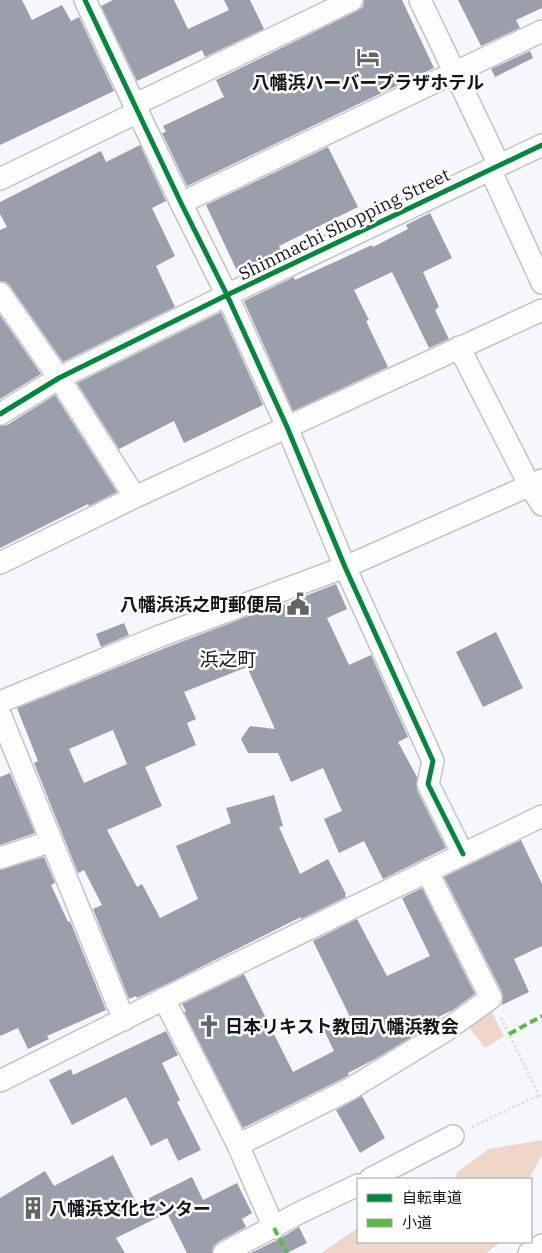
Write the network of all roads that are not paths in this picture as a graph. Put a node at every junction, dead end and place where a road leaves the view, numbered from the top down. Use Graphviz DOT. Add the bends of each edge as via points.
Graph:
graph roads {
  1 [pos="85,0"];
  2 [pos="352,0"];
  3 [pos="420,0"];
  4 [pos="542,31"];
  5 [pos="455,72"];
  6 [pos="136,109"];
  7 [pos="542,145"];
  8 [pos="494,167"];
  9 [pos="0,179"];
  10 [pos="182,203"];
  11 [pos="542,283"];
  12 [pos="0,293"];
  13 [pos="228,294"];
  14 [pos="542,310"];
  15 [pos="460,347"];
  16 [pos="59,378"];
  17 [pos="0,414"];
  18 [pos="287,427"];
  19 [pos="536,483"];
  20 [pos="136,497"];
  21 [pos="542,505"];
  22 [pos="0,563"];
  23 [pos="345,567"];
  24 [pos="0,702"];
  25 [pos="0,714"];
  26 [pos="542,816"];
  27 [pos="52,841"];
  28 [pos="463,854"];
  29 [pos="0,858"];
  30 [pos="427,871"];
  31 [pos="164,999"];
  32 [pos="124,1020"];
  33 [pos="0,1081"];
  34 [pos="453,1136"];
  35 [pos="238,1145"];
  36 [pos="372,1178"];
  37 [pos="357,1185"];
  38 [pos="274,1228"];
  39 [pos="542,1245"];
  40 [pos="224,1253"];
  41 [pos="529,1253"];
  1 -- 6 [label="street"];
  2 -- 6 [label="street"];
  3 -- 5 [label="street"];
  4 -- 5 [label="street"];
  5 -- 8 [label="street"];
  5 -- 10 [label="street"];
  6 -- 9 [label="street"];
  6 -- 10 [label="street"];
  7 -- 8 [label="street, Shinmachi Shopping Street"];
  8 -- 11 [label="street"];
  8 -- 13 [label="street, Shinmachi Shopping Street"];
  10 -- 13 [label="street"];
  12 -- 16 [label="street"];
  13 -- 16 [label="street, Shinmachi Shopping Street"];
  13 -- 18 [label="street"];
  14 -- 15 [label="street"];
  15 -- 18 [label="street"];
  15 -- 19 [label="street"];
  16 -- 17 [label="street, Shinmachi Shopping Street"];
  16 -- 20 [label="street"];
  18 -- 20 [label="street"];
  18 -- 23 [label="street"];
  19 -- 21 [label="street"];
  19 -- 23 [label="street"];
  20 -- 22 [label="street"];
  23 -- 24 [label="street" via="160,636"];
  23 -- 28 [label="street" via="433,761 428,784"];
  25 -- 27 [label="street"];
  26 -- 28 [label="street"];
  27 -- 29 [label="street"];
  27 -- 32 [label="street"];
  28 -- 30 [label="street"];
  30 -- 31 [label="street"];
  30 -- 35 [label="street" via="491,998 350,1089"];
  31 -- 32 [label="street"];
  31 -- 35 [label="street"];
  32 -- 33 [label="street"];
  34 -- 36 [label="street"];
  35 -- 38 [label="street"];
  37 -- 38 [label="street"];
  38 -- 40 [label="street"];
  39 -- 41 [label="street"];
}
